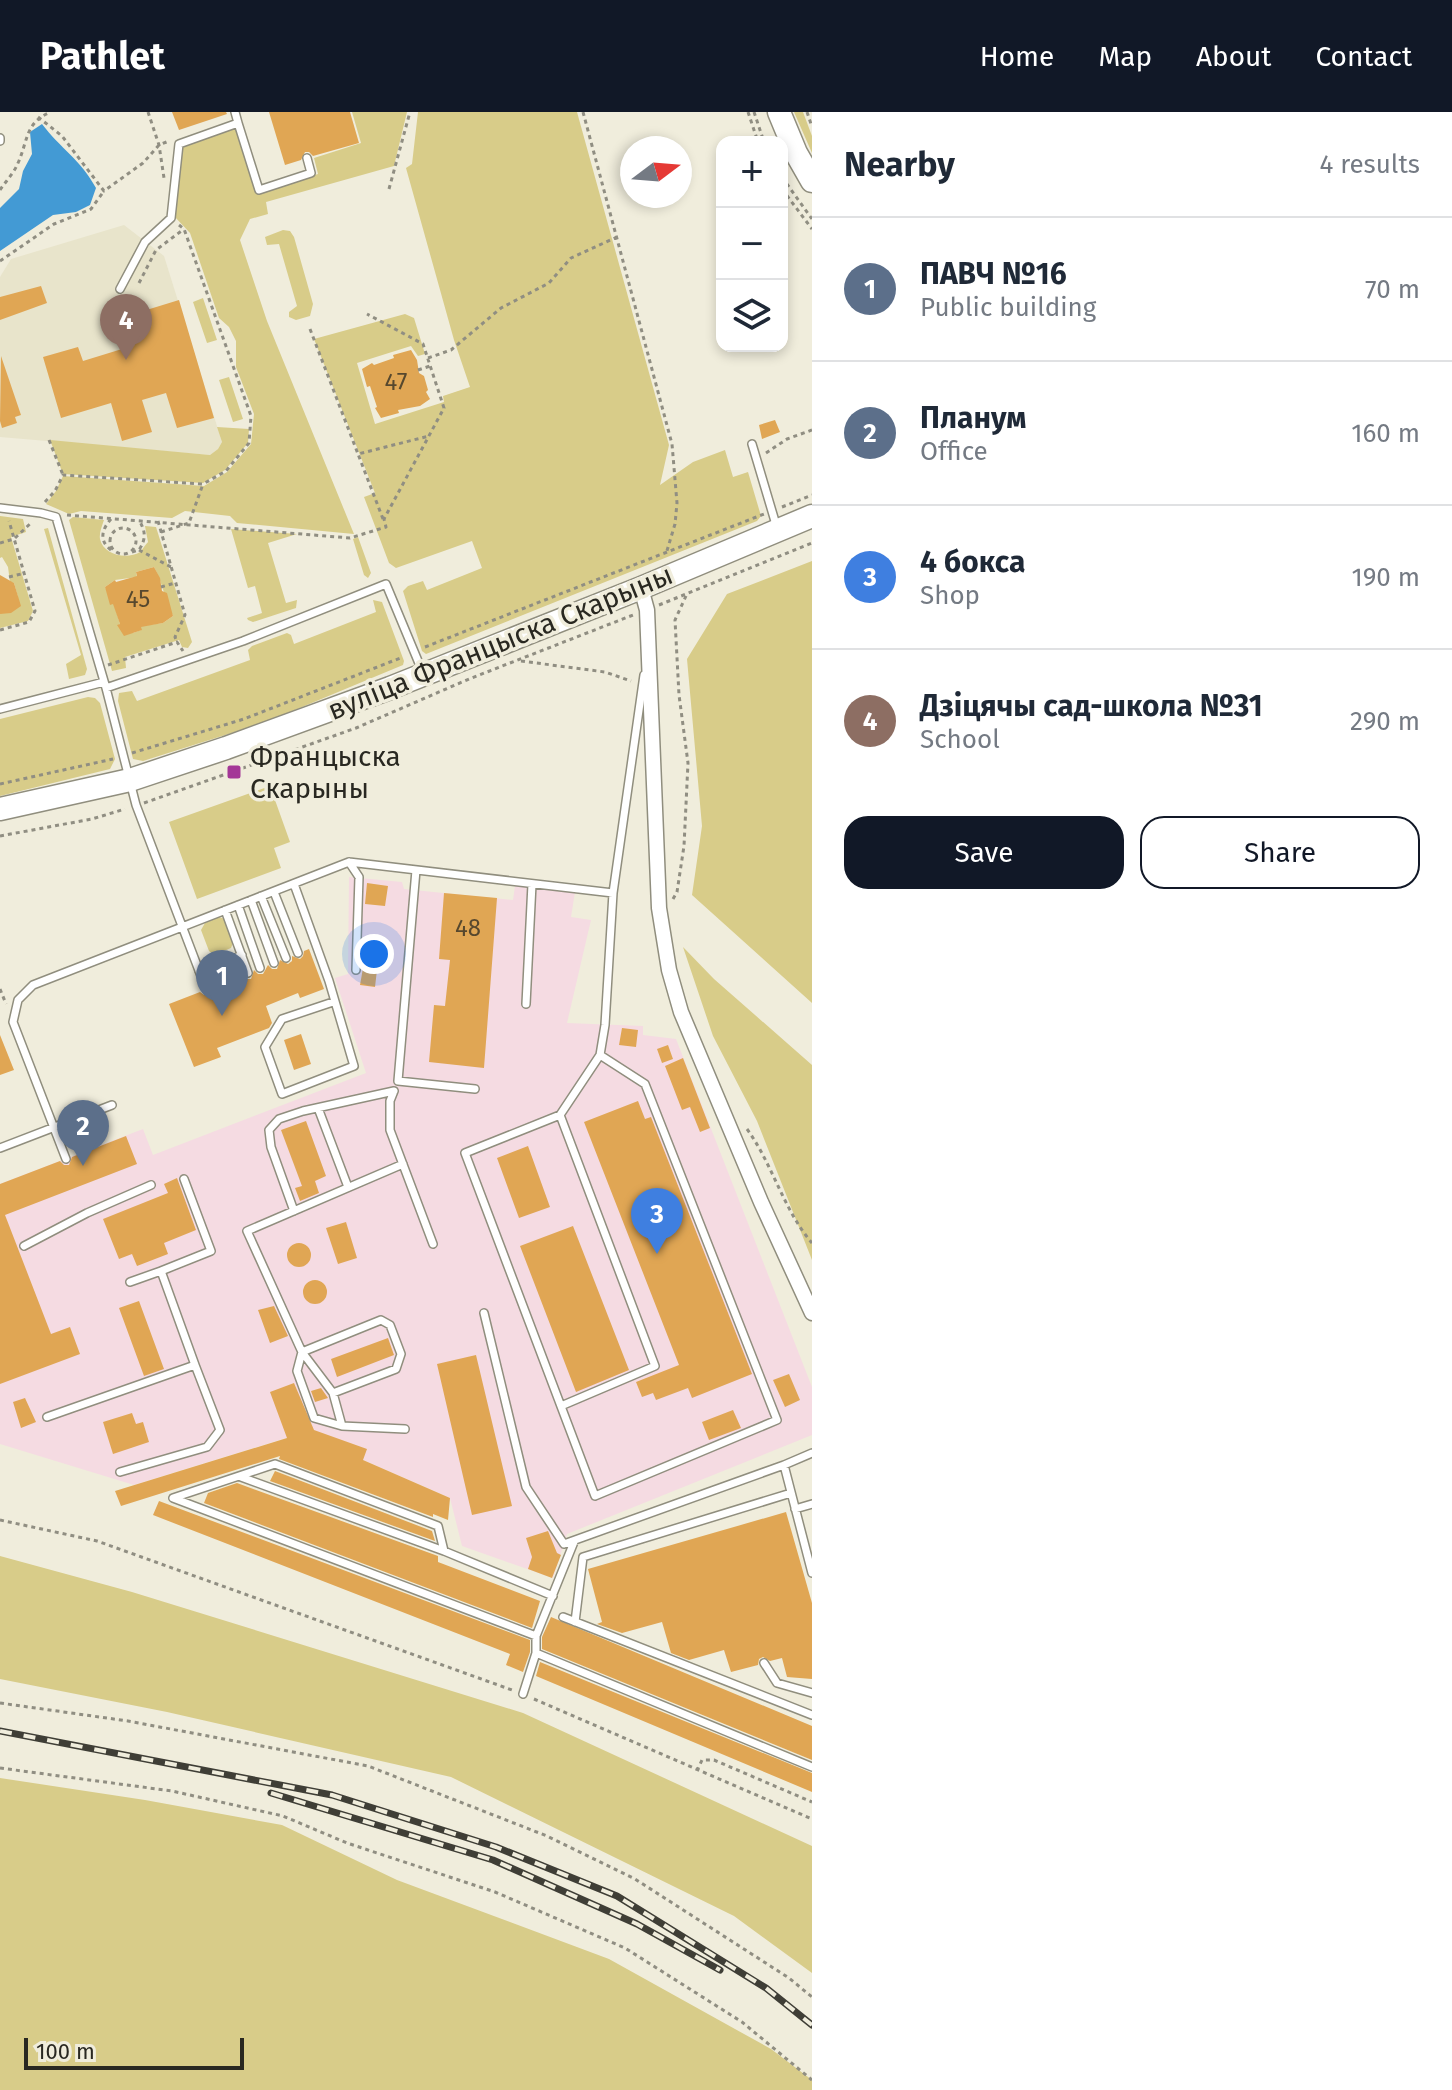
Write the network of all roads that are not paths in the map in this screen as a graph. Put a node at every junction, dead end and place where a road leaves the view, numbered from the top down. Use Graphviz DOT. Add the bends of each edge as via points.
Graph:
graph roads {
  1 [pos="235,112"];
  2 [pos="779,112"];
  3 [pos="238,123"];
  4 [pos="307,158"];
  5 [pos="812,181"];
  6 [pos="120,289"];
  7 [pos="752,444"];
  8 [pos="3,511"];
  9 [pos="812,516"];
  10 [pos="777,530"];
  11 [pos="644,599"];
  12 [pos="647,653"];
  13 [pos="423,673"];
  14 [pos="105,685"];
  15 [pos="0,709"];
  16 [pos="130,780"];
  17 [pos="0,809"];
  18 [pos="349,862"];
  19 [pos="416,870"];
  20 [pos="294,884"];
  21 [pos="532,884"];
  22 [pos="274,892"];
  23 [pos="613,893"];
  24 [pos="261,896"];
  25 [pos="251,900"];
  26 [pos="238,905"];
  27 [pos="225,910"];
  28 [pos="182,926"];
  29 [pos="298,953"];
  30 [pos="242,955"];
  31 [pos="286,958"];
  32 [pos="274,963"];
  33 [pos="260,968"];
  34 [pos="356,970"];
  35 [pos="199,971"];
  36 [pos="248,973"];
  37 [pos="206,989"];
  38 [pos="333,1002"];
  39 [pos="526,1004"];
  40 [pos="600,1055"];
  41 [pos="398,1081"];
  42 [pos="475,1089"];
  43 [pos="394,1091"];
  44 [pos="112,1105"];
  45 [pos="318,1108"];
  46 [pos="560,1115"];
  47 [pos="54,1128"];
  48 [pos="0,1148"];
  49 [pos="66,1159"];
  50 [pos="403,1164"];
  51 [pos="184,1179"];
  52 [pos="151,1185"];
  53 [pos="348,1187"];
  54 [pos="294,1211"];
  55 [pos="433,1244"];
  56 [pos="24,1246"];
  57 [pos="161,1271"];
  58 [pos="130,1282"];
  59 [pos="484,1313"];
  60 [pos="812,1313"];
  61 [pos="302,1352"];
  62 [pos="195,1365"];
  63 [pos="333,1393"];
  64 [pos="561,1406"];
  65 [pos="47,1417"];
  66 [pos="342,1426"];
  67 [pos="405,1429"];
  68 [pos="812,1453"];
  69 [pos="784,1465"];
  70 [pos="120,1472"];
  71 [pos="241,1477"];
  72 [pos="791,1493"];
  73 [pos="812,1504"];
  74 [pos="795,1509"];
  75 [pos="574,1542"];
  76 [pos="444,1551"];
  77 [pos="809,1554"];
  78 [pos="812,1573"];
  79 [pos="553,1596"];
  80 [pos="563,1617"];
  81 [pos="575,1622"];
  82 [pos="536,1636"];
  83 [pos="536,1653"];
  84 [pos="764,1663"];
  85 [pos="812,1693"];
  86 [pos="523,1694"];
  87 [pos="812,1715"];
  88 [pos="812,1767"];
  1 -- 3 [label="lane"];
  2 -- 5 [label="main road"];
  3 -- 4 [label="lane" via="259,190 311,173"];
  3 -- 6 [label="lane" via="179,144 171,218 145,242"];
  7 -- 10 [label="lane"];
  8 -- 14 [label="lane" via="42,509 56,517"];
  9 -- 10 [label="main road, вуліца Францыска Скарыны"];
  10 -- 11 [label="main road, вуліца Францыска Скарыны"];
  11 -- 12 [label="street"];
  11 -- 13 [label="main road, вуліца Францыска Скарыны"];
  12 -- 23 [label="lane"];
  12 -- 60 [label="street" via="660,919 669,970 681,1012"];
  13 -- 14 [label="lane" via="386,584 243,641"];
  13 -- 16 [label="main road, вуліца Францыска Скарыны"];
  14 -- 15 [label="lane"];
  14 -- 16 [label="lane"];
  16 -- 17 [label="main road, вуліца Францыска Скарыны"];
  16 -- 28 [label="lane"];
  18 -- 19 [label="lane"];
  18 -- 20 [label="lane"];
  18 -- 34 [label="lane" via="359,877"];
  19 -- 21 [label="lane"];
  19 -- 41 [label="lane"];
  20 -- 22 [label="lane"];
  20 -- 38 [label="lane"];
  21 -- 23 [label="lane"];
  21 -- 39 [label="lane"];
  22 -- 24 [label="lane"];
  22 -- 29 [label="lane"];
  23 -- 40 [label="lane"];
  24 -- 25 [label="lane"];
  24 -- 31 [label="lane"];
  25 -- 26 [label="lane"];
  25 -- 32 [label="lane"];
  26 -- 27 [label="lane"];
  26 -- 33 [label="lane"];
  27 -- 28 [label="lane"];
  27 -- 30 [label="lane"];
  28 -- 35 [label="lane"];
  28 -- 47 [label="lane" via="33,985 18,1000 13,1022"];
  30 -- 35 [label="lane"];
  30 -- 36 [label="lane"];
  35 -- 37 [label="lane"];
  38 -- 38 [label="lane" via="354,1066 282,1094 265,1047 282,1019"];
  40 -- 46 [label="lane"];
  40 -- 64 [label="lane" via="645,1084 777,1420 595,1496"];
  41 -- 42 [label="lane"];
  41 -- 43 [label="lane"];
  43 -- 45 [label="lane"];
  43 -- 50 [label="lane" via="390,1130"];
  44 -- 47 [label="lane"];
  45 -- 53 [label="lane"];
  45 -- 54 [label="lane" via="279,1119 269,1130"];
  46 -- 64 [label="lane" via="655,1366"];
  46 -- 64 [label="lane" via="465,1153"];
  47 -- 48 [label="lane"];
  47 -- 49 [label="lane"];
  50 -- 53 [label="lane"];
  50 -- 55 [label="lane"];
  51 -- 57 [label="lane" via="211,1251"];
  52 -- 56 [label="lane"];
  53 -- 54 [label="lane"];
  54 -- 61 [label="lane" via="247,1231"];
  57 -- 58 [label="lane"];
  57 -- 62 [label="lane"];
  59 -- 75 [label="lane" via="526,1487 564,1544"];
  61 -- 63 [label="lane"];
  61 -- 63 [label="lane" via="381,1320 390,1325 401,1354 396,1369"];
  61 -- 66 [label="lane" via="297,1371 314,1418"];
  62 -- 65 [label="lane"];
  62 -- 70 [label="lane" via="220,1430 207,1447"];
  63 -- 66 [label="lane"];
  66 -- 67 [label="lane"];
  68 -- 69 [label="lane"];
  69 -- 72 [label="lane"];
  69 -- 75 [label="lane"];
  71 -- 76 [label="lane"];
  71 -- 76 [label="lane" via="275,1464 438,1526"];
  71 -- 82 [label="lane" via="173,1498"];
  72 -- 74 [label="lane"];
  72 -- 81 [label="lane" via="583,1557"];
  73 -- 74 [label="lane"];
  74 -- 77 [label="lane"];
  75 -- 79 [label="lane"];
  76 -- 79 [label="lane"];
  77 -- 78 [label="lane"];
  79 -- 82 [label="lane"];
  80 -- 81 [label="lane"];
  81 -- 87 [label="lane"];
  82 -- 83 [label="lane"];
  83 -- 86 [label="lane"];
  83 -- 88 [label="lane"];
  84 -- 85 [label="lane" via="777,1683"];
}
